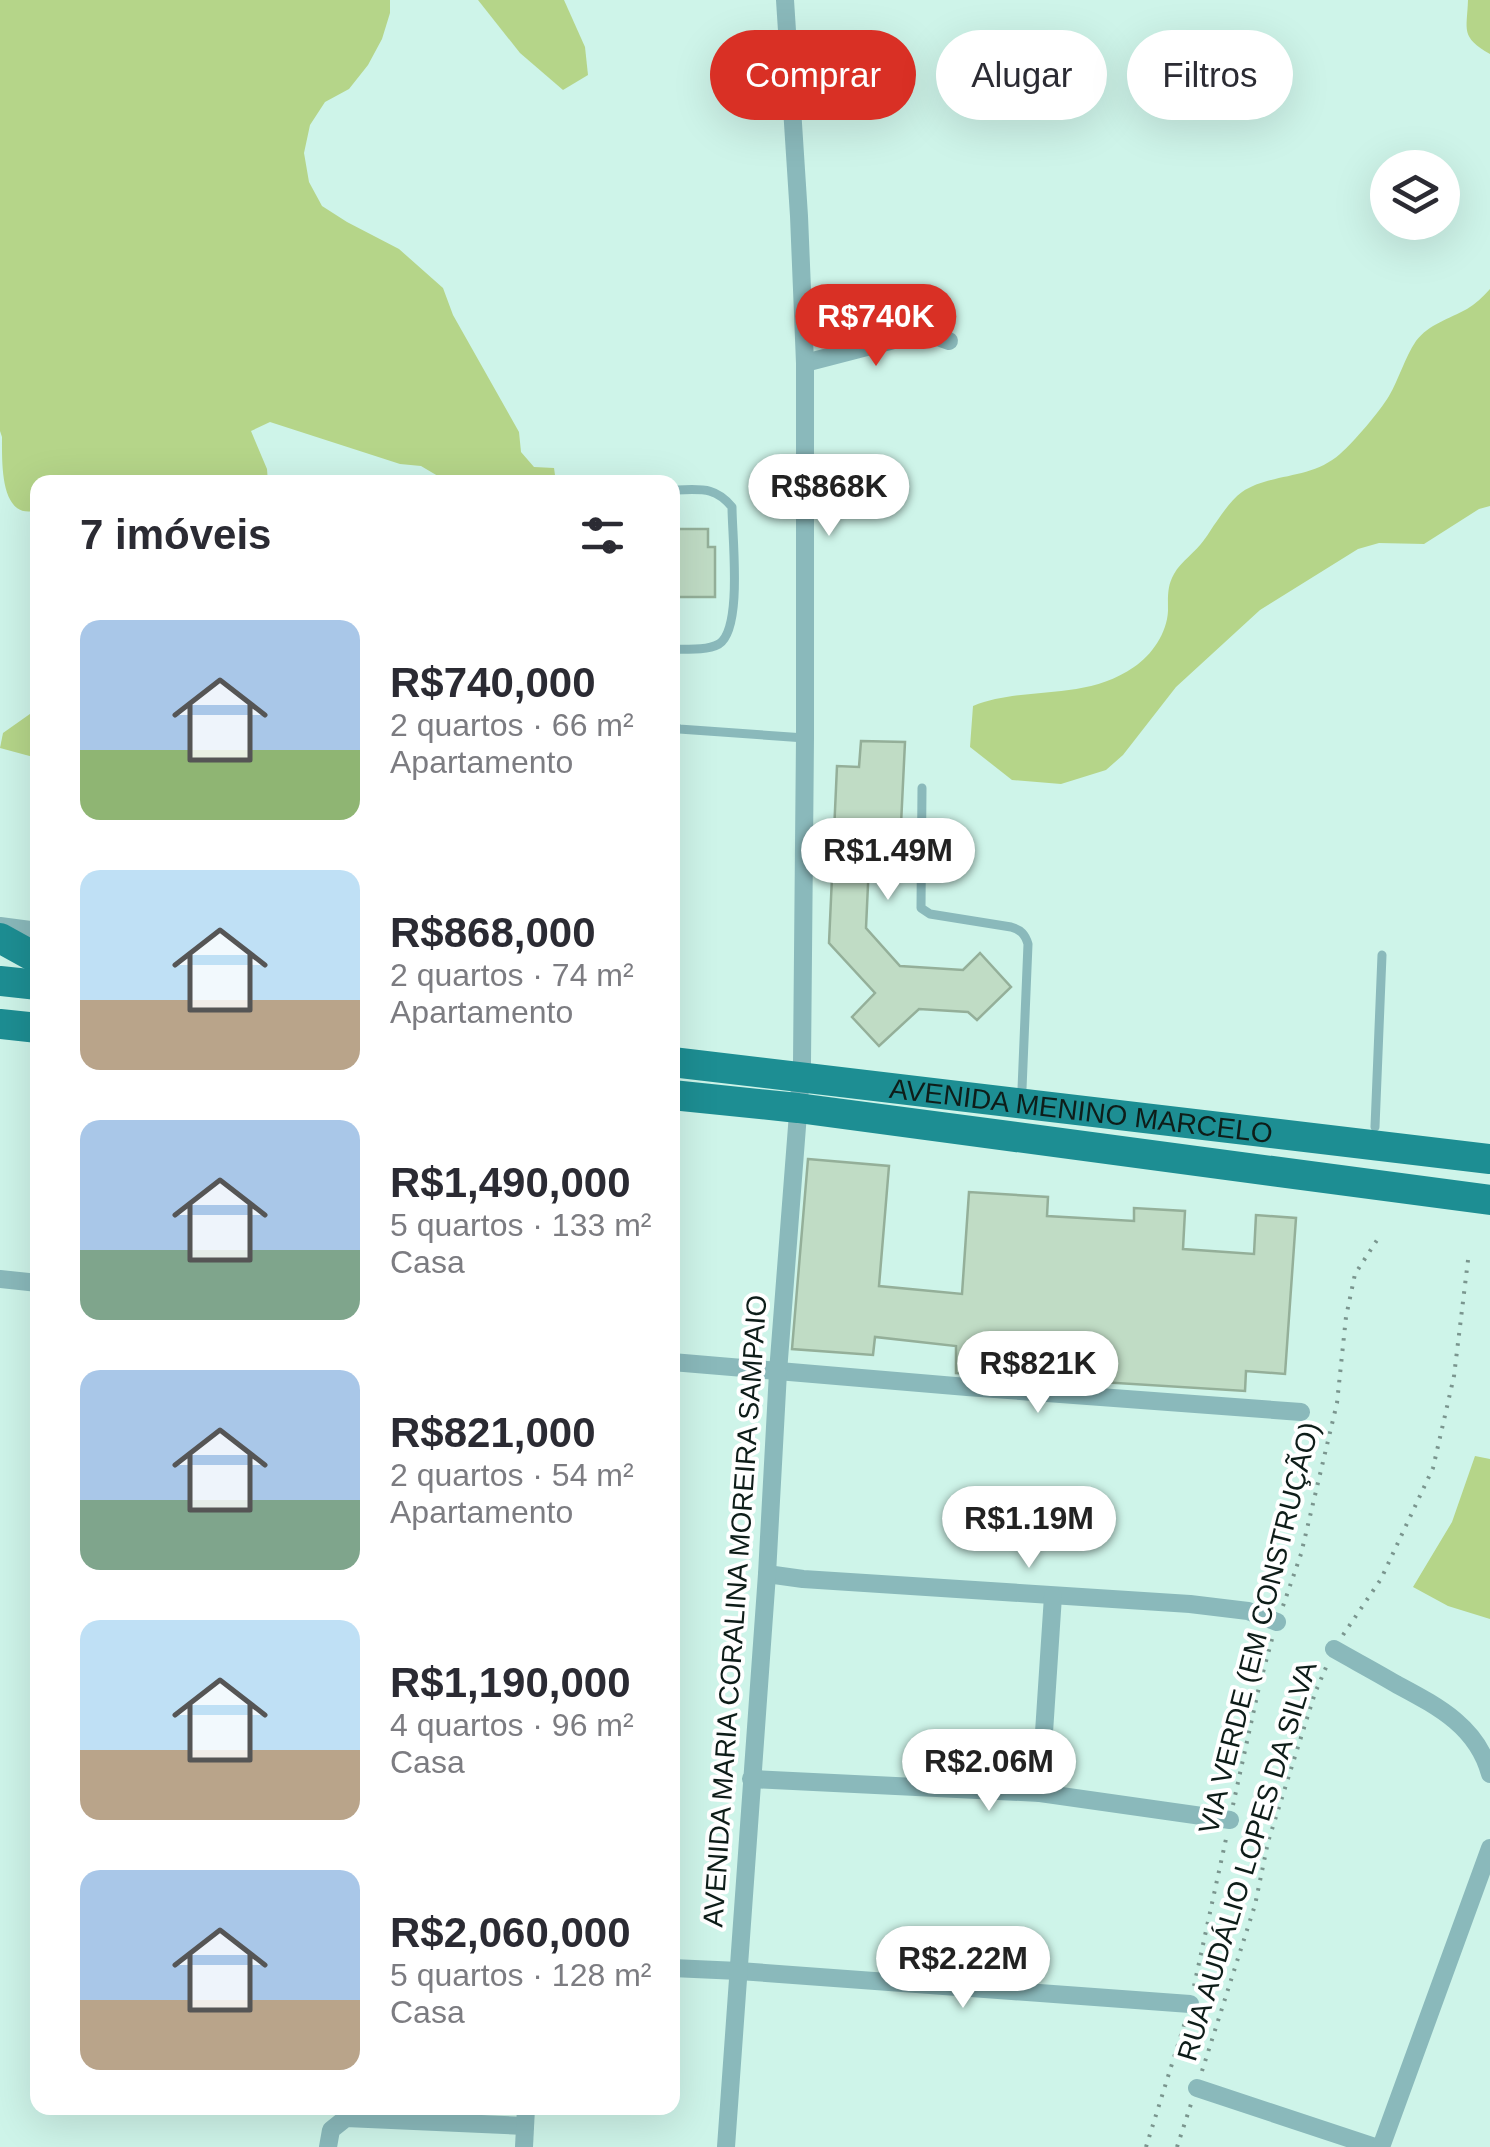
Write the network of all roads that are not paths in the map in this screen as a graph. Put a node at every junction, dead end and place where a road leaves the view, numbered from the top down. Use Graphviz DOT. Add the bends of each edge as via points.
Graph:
graph roads {
  1 [pos="785,0"];
  2 [pos="949,340"];
  3 [pos="805,363"];
  4 [pos="680,490"];
  5 [pos="680,649"];
  6 [pos="680,729"];
  7 [pos="806,738"];
  8 [pos="922,788"];
  9 [pos="0,926"];
  10 [pos="30,930"];
  11 [pos="0,938"];
  12 [pos="1382,955"];
  13 [pos="30,958"];
  14 [pos="0,962"];
  15 [pos="30,963"];
  16 [pos="0,981"];
  17 [pos="30,984"];
  18 [pos="0,1024"];
  19 [pos="30,1027"];
  20 [pos="680,1048"];
  21 [pos="680,1063"];
  22 [pos="800,1083"];
  23 [pos="1022,1089"];
  24 [pos="680,1094"];
  25 [pos="973,1098"];
  26 [pos="1375,1127"];
  27 [pos="1490,1139"];
  28 [pos="1057,1143"];
  29 [pos="1490,1159"];
  30 [pos="1490,1200"];
  31 [pos="0,1279"];
  32 [pos="30,1283"];
  33 [pos="680,1363"];
  34 [pos="778,1372"];
  35 [pos="1301,1412"];
  36 [pos="766,1574"];
  37 [pos="1053,1596"];
  38 [pos="1277,1622"];
  39 [pos="1334,1649"];
  40 [pos="1490,1774"];
  41 [pos="751,1778"];
  42 [pos="1040,1793"];
  43 [pos="1230,1820"];
  44 [pos="1490,1848"];
  45 [pos="680,1968"];
  46 [pos="739,1971"];
  47 [pos="1190,2004"];
  48 [pos="1197,2088"];
  49 [pos="526,2117"];
  50 [pos="323,2144"];
  51 [pos="524,2147"];
  52 [pos="726,2147"];
  53 [pos="1378,2147"];
  1 -- 3 [label="street, AVENIDA MARIA CORALINA MOREIRA SAMPAIO"];
  2 -- 3 [label="street" via="917,334"];
  3 -- 7 [label="street, AVENIDA MARIA CORALINA MOREIRA SAMPAIO"];
  4 -- 5 [label="lane" via="722,495 732,508 734,610 722,642"];
  6 -- 7 [label="lane"];
  7 -- 22 [label="street, AVENIDA MARIA CORALINA MOREIRA SAMPAIO"];
  8 -- 23 [label="lane" via="921,908 1012,927 1026,936"];
  9 -- 10 [label="street"];
  11 -- 13 [label="main road"];
  12 -- 26 [label="lane"];
  14 -- 15 [label="main road"];
  16 -- 17 [label="main road"];
  18 -- 19 [label="main road"];
  20 -- 22 [label="main road, AVENIDA MENINO MARCELO"];
  21 -- 22 [label="main road, AVENIDA MENINO MARCELO"];
  22 -- 23 [label="main road, AVENIDA MENINO MARCELO"];
  22 -- 24 [label="main road"];
  22 -- 25 [label="main road, AVENIDA MENINO MARCELO"];
  22 -- 28 [label="main road"];
  22 -- 34 [label="street, AVENIDA MARIA CORALINA MOREIRA SAMPAIO"];
  23 -- 26 [label="main road, AVENIDA MENINO MARCELO"];
  25 -- 28 [label="main road"];
  25 -- 29 [label="main road, AVENIDA MENINO MARCELO"];
  26 -- 27 [label="main road, AVENIDA MENINO MARCELO"];
  28 -- 30 [label="main road"];
  31 -- 32 [label="street"];
  33 -- 34 [label="street"];
  34 -- 35 [label="street"];
  34 -- 36 [label="street, AVENIDA MARIA CORALINA MOREIRA SAMPAIO"];
  36 -- 37 [label="street"];
  36 -- 41 [label="street, AVENIDA MARIA CORALINA MOREIRA SAMPAIO"];
  37 -- 38 [label="street" via="1190,1604"];
  37 -- 42 [label="street"];
  39 -- 40 [label="street" via="1462,1726 1485,1755"];
  41 -- 42 [label="street"];
  41 -- 46 [label="street, AVENIDA MARIA CORALINA MOREIRA SAMPAIO"];
  42 -- 43 [label="street"];
  44 -- 53 [label="street"];
  45 -- 46 [label="street"];
  46 -- 47 [label="street"];
  46 -- 52 [label="street, AVENIDA MARIA CORALINA MOREIRA SAMPAIO"];
  48 -- 53 [label="street"];
  49 -- 50 [label="street" via="346,2118"];
  49 -- 51 [label="street"];
}
